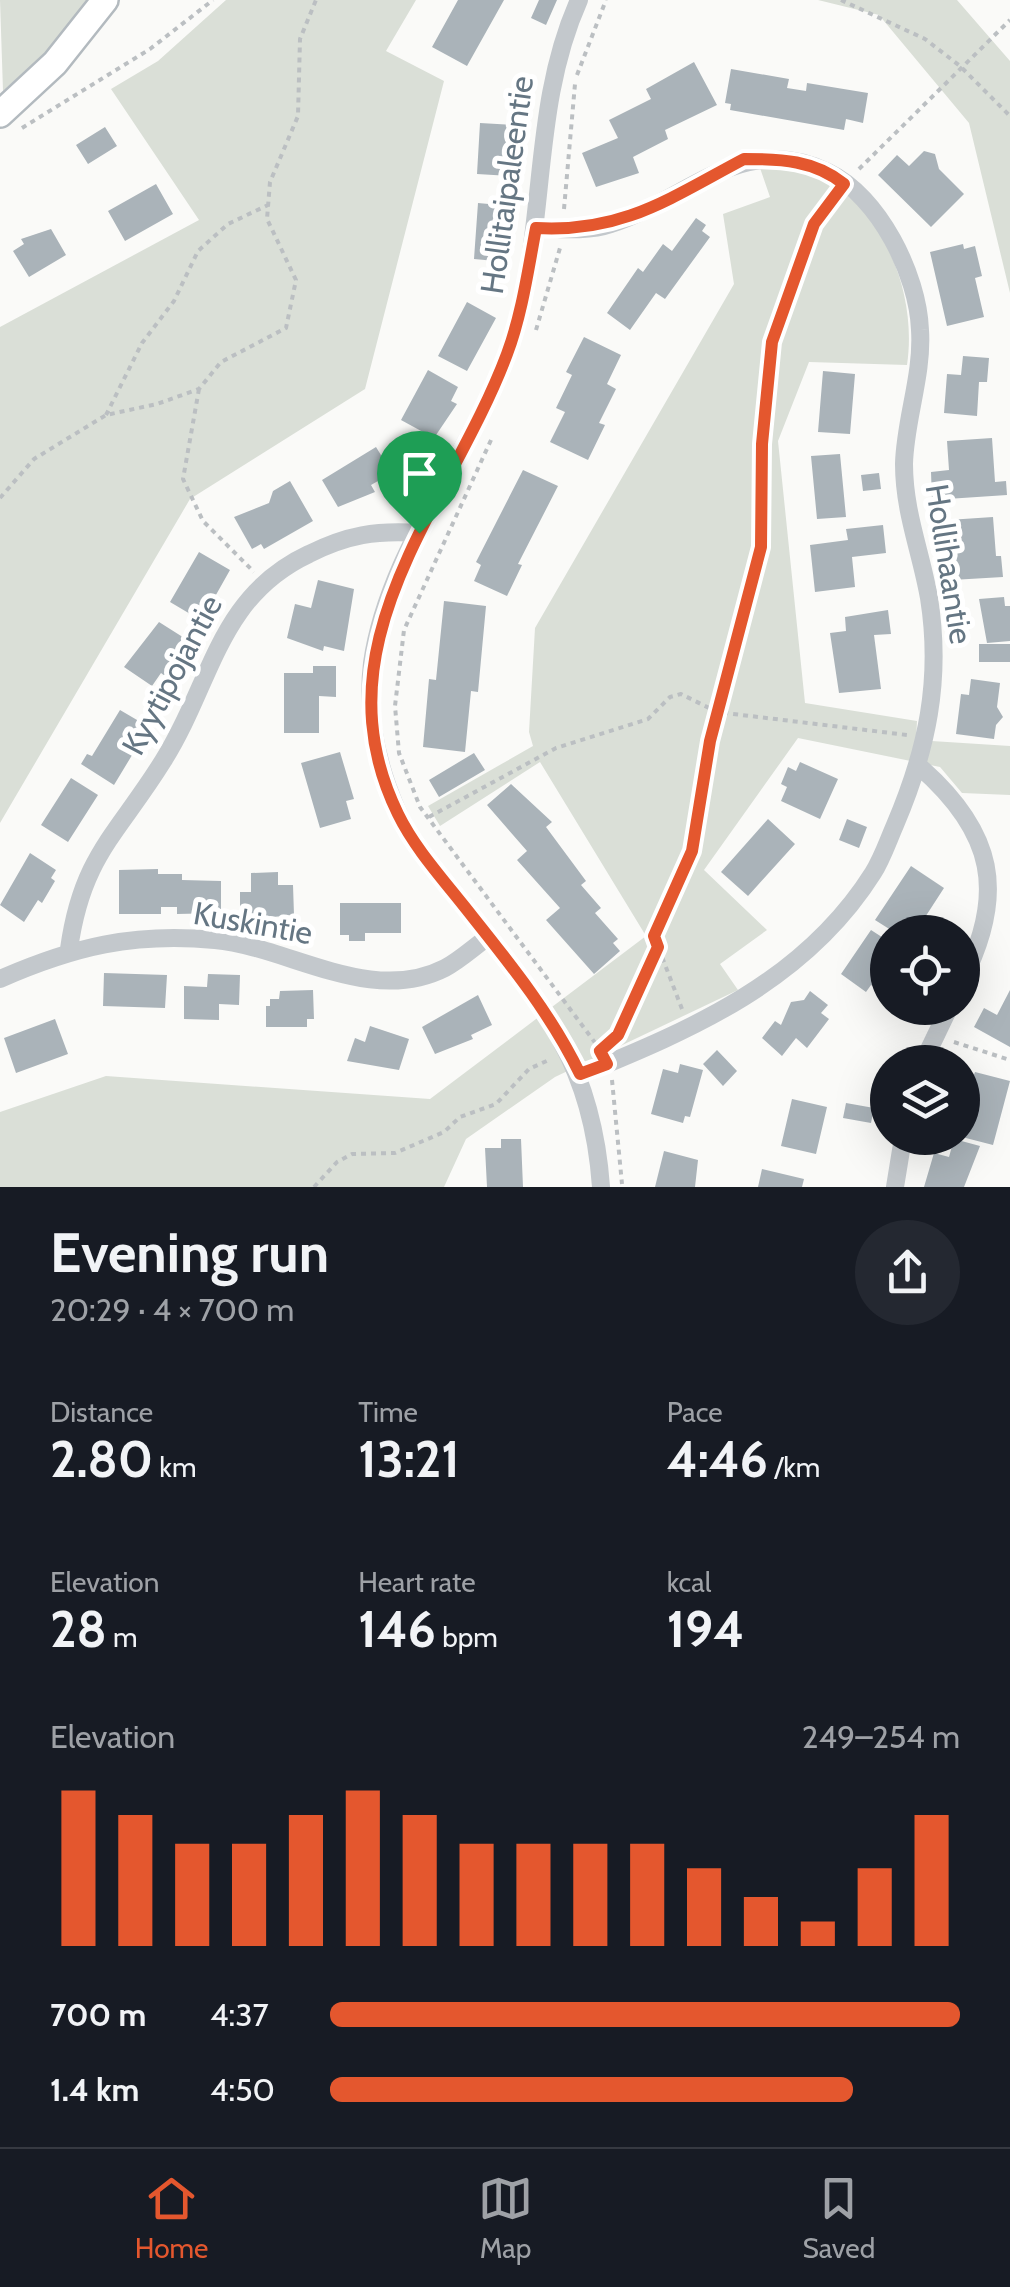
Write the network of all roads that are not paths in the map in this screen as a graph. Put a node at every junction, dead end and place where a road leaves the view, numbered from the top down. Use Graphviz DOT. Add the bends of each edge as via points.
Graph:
graph roads {
  1 [pos="105,0"];
  2 [pos="580,0"];
  3 [pos="6,124"];
  4 [pos="536,228"];
  5 [pos="419,533"];
  6 [pos="920,767"];
  7 [pos="488,937"];
  8 [pos="980,937"];
  9 [pos="68,950"];
  10 [pos="0,979"];
  11 [pos="578,1072"];
  12 [pos="901,1155"];
  13 [pos="602,1187"];
  14 [pos="896,1187"];
  1 -- 3 [label="main road"];
  2 -- 4 [label="street, Hollitaipaleentie" via="556,59 543,118"];
  4 -- 5 [label="street, Hollitaipaleentie" via="507,354"];
  4 -- 6 [label="street, Hollihaantie" via="606,226 744,159 791,159 830,173 883,224 915,295 920,331 904,462 936,683"];
  5 -- 7 [label="street, Hollitaipaleentie" via="388,599 372,665 378,764 399,816"];
  5 -- 9 [label="street, Kyytipojantie" via="347,536 263,582 224,634 165,759 93,860 75,906"];
  6 -- 8 [label="street" via="956,803 984,848 988,918"];
  6 -- 11 [label="street, Hollihaantie" via="874,872 823,938 739,1003"];
  7 -- 9 [label="street, Kuskintie" via="443,969 403,980 358,978 219,940 149,939"];
  7 -- 11 [label="street, Hollitaipaleentie"];
  9 -- 10 [label="street, Kuskintie"];
  11 -- 13 [label="street, Hollitaipaleentie" via="592,1114"];
  12 -- 14 [label="street"];
}
